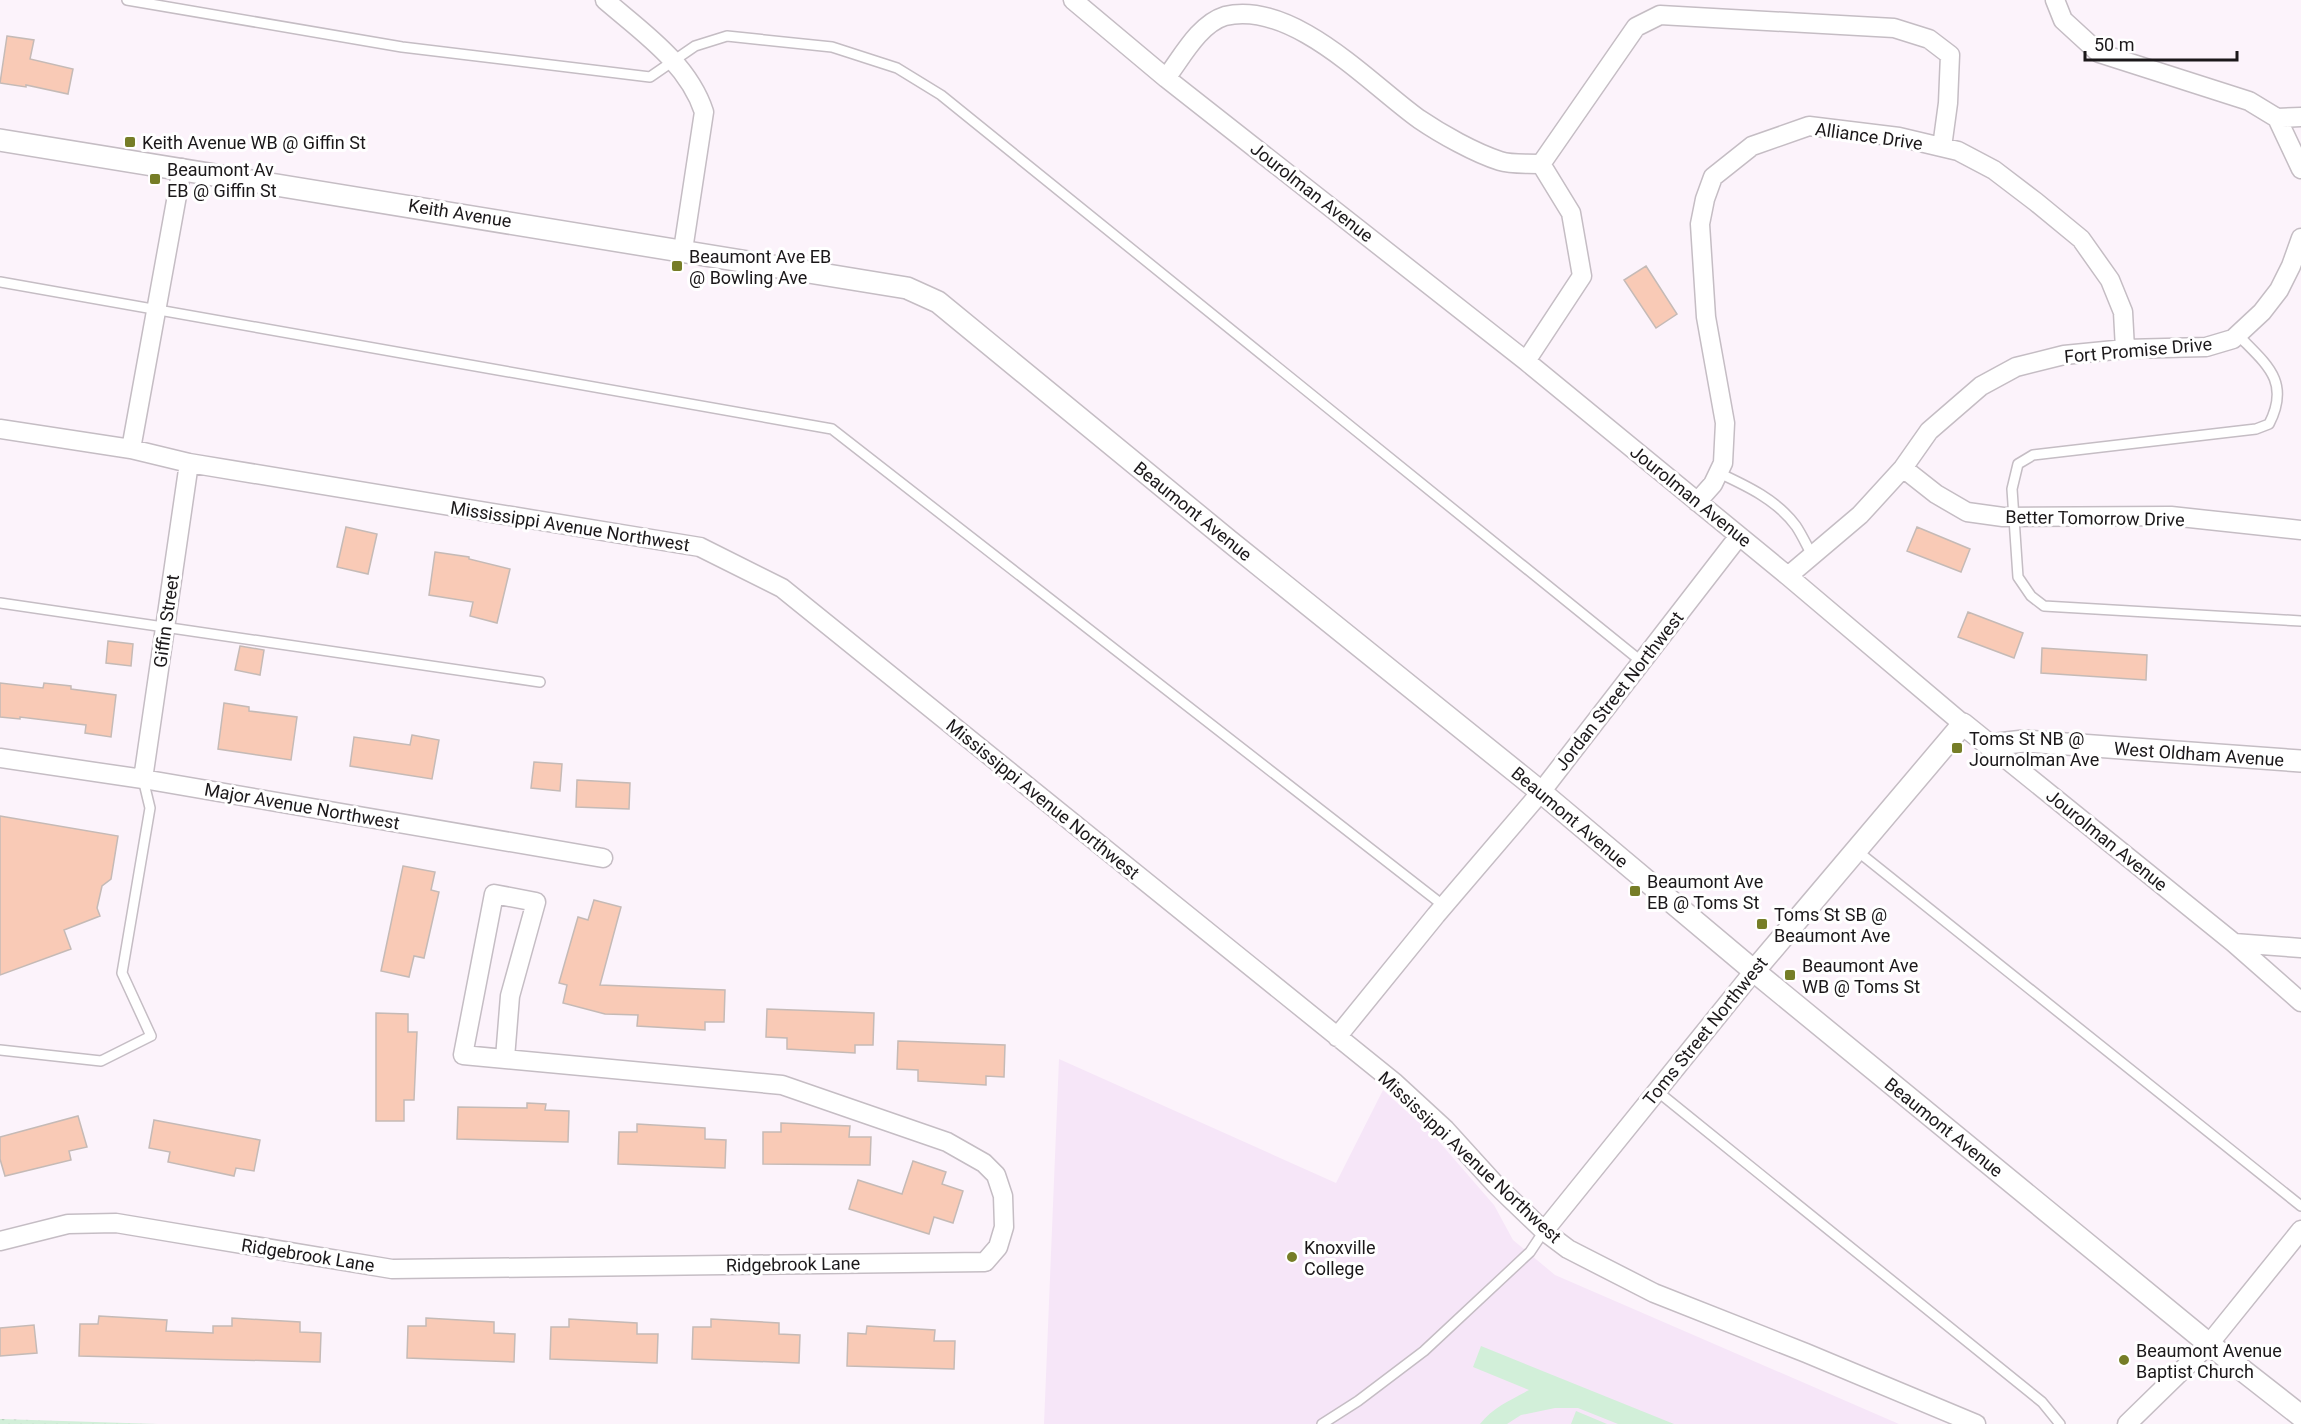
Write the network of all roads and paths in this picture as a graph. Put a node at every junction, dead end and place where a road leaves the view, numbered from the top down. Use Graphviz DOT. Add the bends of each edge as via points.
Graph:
graph roads {
  1 [pos="127,0"];
  2 [pos="605,0"];
  3 [pos="1073,0"];
  4 [pos="2055,0"];
  5 [pos="674,62"];
  6 [pos="1166,78"];
  7 [pos="2301,117"];
  8 [pos="2277,118"];
  9 [pos="0,140"];
  10 [pos="1942,147"];
  11 [pos="1541,164"];
  12 [pos="182,168"];
  13 [pos="2301,169"];
  14 [pos="2301,238"];
  15 [pos="683,250"];
  16 [pos="0,282"];
  17 [pos="918,293"];
  18 [pos="157,309"];
  19 [pos="2238,335"];
  20 [pos="2125,349"];
  21 [pos="1526,361"];
  22 [pos="0,429"];
  23 [pos="131,449"];
  24 [pos="189,463"];
  25 [pos="1903,468"];
  26 [pos="1719,472"];
  27 [pos="1697,502"];
  28 [pos="2014,517"];
  29 [pos="2301,530"];
  30 [pos="1739,536"];
  31 [pos="1812,555"];
  32 [pos="1788,576"];
  33 [pos="0,603"];
  34 [pos="2301,621"];
  35 [pos="165,627"];
  36 [pos="1642,662"];
  37 [pos="540,682"];
  38 [pos="1963,724"];
  39 [pos="1989,745"];
  40 [pos="0,758"];
  41 [pos="2301,761"];
  42 [pos="143,779"];
  43 [pos="1541,792"];
  44 [pos="1856,850"];
  45 [pos="603,858"];
  46 [pos="1444,906"];
  47 [pos="2234,943"];
  48 [pos="2301,948"];
  49 [pos="1754,971"];
  50 [pos="2301,1002"];
  51 [pos="1337,1037"];
  52 [pos="0,1050"];
  53 [pos="505,1058"];
  54 [pos="1657,1091"];
  55 [pos="2301,1206"];
  56 [pos="1544,1230"];
  57 [pos="2301,1230"];
  58 [pos="0,1240"];
  59 [pos="2209,1344"];
  60 [pos="2301,1416"];
  61 [pos="1322,1424"];
  62 [pos="1976,1424"];
  63 [pos="2060,1424"];
  64 [pos="2127,1424"];
  1 -- 5 [label="lane" via="402,47 650,77"];
  2 -- 5 [label="street"];
  3 -- 6 [label="street, Jourolman Avenue"];
  4 -- 8 [label="street" via="2062,20 2099,54 2249,101"];
  5 -- 15 [label="street" via="698,92 704,112"];
  5 -- 36 [label="lane" via="695,46 727,36 832,47 897,68 933,90"];
  6 -- 11 [label="street" via="1204,28 1224,16 1248,12 1282,18 1322,40 1420,119 1477,152 1502,162"];
  6 -- 21 [label="street, Jourolman Avenue"];
  7 -- 8 [label="street"];
  8 -- 13 [label="street"];
  9 -- 12 [label="street, Keith Avenue"];
  10 -- 11 [label="street" via="1950,55 1929,39 1894,28 1660,15 1636,27"];
  10 -- 20 [label="street, Alliance Drive" via="1958,150 1994,170 2080,239 2110,280 2123,312"];
  10 -- 26 [label="street, Alliance Drive" via="1899,137 1809,126 1752,146 1713,177 1700,224 1706,317 1725,423"];
  11 -- 21 [label="street" via="1571,213 1582,276"];
  12 -- 15 [label="street, Keith Avenue"];
  12 -- 18 [label="street"];
  14 -- 19 [label="street, Fort Promise Drive" via="2279,290"];
  15 -- 17 [label="street, Keith Avenue"];
  16 -- 18 [label="lane"];
  17 -- 43 [label="street, Beaumont Avenue" via="938,302"];
  18 -- 23 [label="street"];
  18 -- 46 [label="lane" via="832,429"];
  19 -- 20 [label="street, Fort Promise Drive" via="2206,348"];
  19 -- 28 [label="lane" via="2264,361 2278,387 2277,408 2269,424 2256,429 2033,455 2018,464 2012,489"];
  20 -- 25 [label="street, Fort Promise Drive" via="2064,355 2016,367 1981,386 1929,431"];
  21 -- 27 [label="street, Jourolman Avenue"];
  22 -- 23 [label="street, Mississippi Avenue Northwest"];
  23 -- 24 [label="street, Mississippi Avenue Northwest"];
  24 -- 35 [label="street, Giffin Street"];
  24 -- 51 [label="street, Mississippi Avenue Northwest" via="700,547 782,588"];
  25 -- 28 [label="street, Better Tomorrow Drive" via="1967,512"];
  25 -- 31 [label="street, Fort Promise Drive" via="1860,515"];
  26 -- 27 [label="street, Alliance Drive"];
  26 -- 31 [label="lane" via="1774,504 1796,526"];
  27 -- 30 [label="street, Jourolman Avenue"];
  28 -- 29 [label="street, Better Tomorrow Drive" via="2171,516"];
  28 -- 34 [label="lane" via="2018,577 2031,597 2044,606"];
  30 -- 32 [label="street, Jourolman Avenue"];
  30 -- 36 [label="street, Jordan Street Northwest"];
  31 -- 32 [label="street, Fort Promise Drive"];
  32 -- 38 [label="street, Jourolman Avenue"];
  33 -- 35 [label="lane"];
  35 -- 37 [label="lane"];
  35 -- 42 [label="street, Giffin Street"];
  36 -- 43 [label="street, Jordan Street Northwest"];
  38 -- 39 [label="street, Jourolman Avenue"];
  38 -- 44 [label="street, Toms Street Northwest"];
  39 -- 41 [label="street, West Oldham Avenue" via="2024,741"];
  39 -- 47 [label="street, Jourolman Avenue"];
  40 -- 42 [label="street, Major Avenue Northwest"];
  42 -- 45 [label="street, Major Avenue Northwest"];
  42 -- 52 [label="lane" via="150,808 122,973 152,1036 101,1061"];
  43 -- 46 [label="street, Jordan Street Northwest"];
  43 -- 49 [label="street, Beaumont Avenue"];
  44 -- 49 [label="street, Toms Street Northwest"];
  44 -- 55 [label="lane"];
  46 -- 51 [label="street, Jordan Street Northwest"];
  47 -- 48 [label="street"];
  47 -- 50 [label="street, Jourolman Avenue"];
  49 -- 54 [label="street, Toms Street Northwest"];
  49 -- 59 [label="street, Beaumont Avenue"];
  51 -- 56 [label="street, Mississippi Avenue Northwest" via="1445,1129"];
  53 -- 53 [label="street, Ridgebrook Lane" via="510,996 536,902 494,894 463,1055"];
  53 -- 58 [label="street, Ridgebrook Lane" via="782,1085 947,1142 984,1163 996,1175 1003,1196 1004,1227 998,1247 985,1262 392,1269 116,1223 68,1224"];
  54 -- 56 [label="street, Toms Street Northwest"];
  54 -- 63 [label="lane" via="2042,1402"];
  56 -- 61 [label="lane" via="1530,1252 1424,1351"];
  56 -- 62 [label="street, Mississippi Avenue Northwest" via="1568,1249 1654,1293"];
  57 -- 59 [label="street"];
  59 -- 60 [label="street, Beaumont Avenue"];
  59 -- 64 [label="street"];
}
